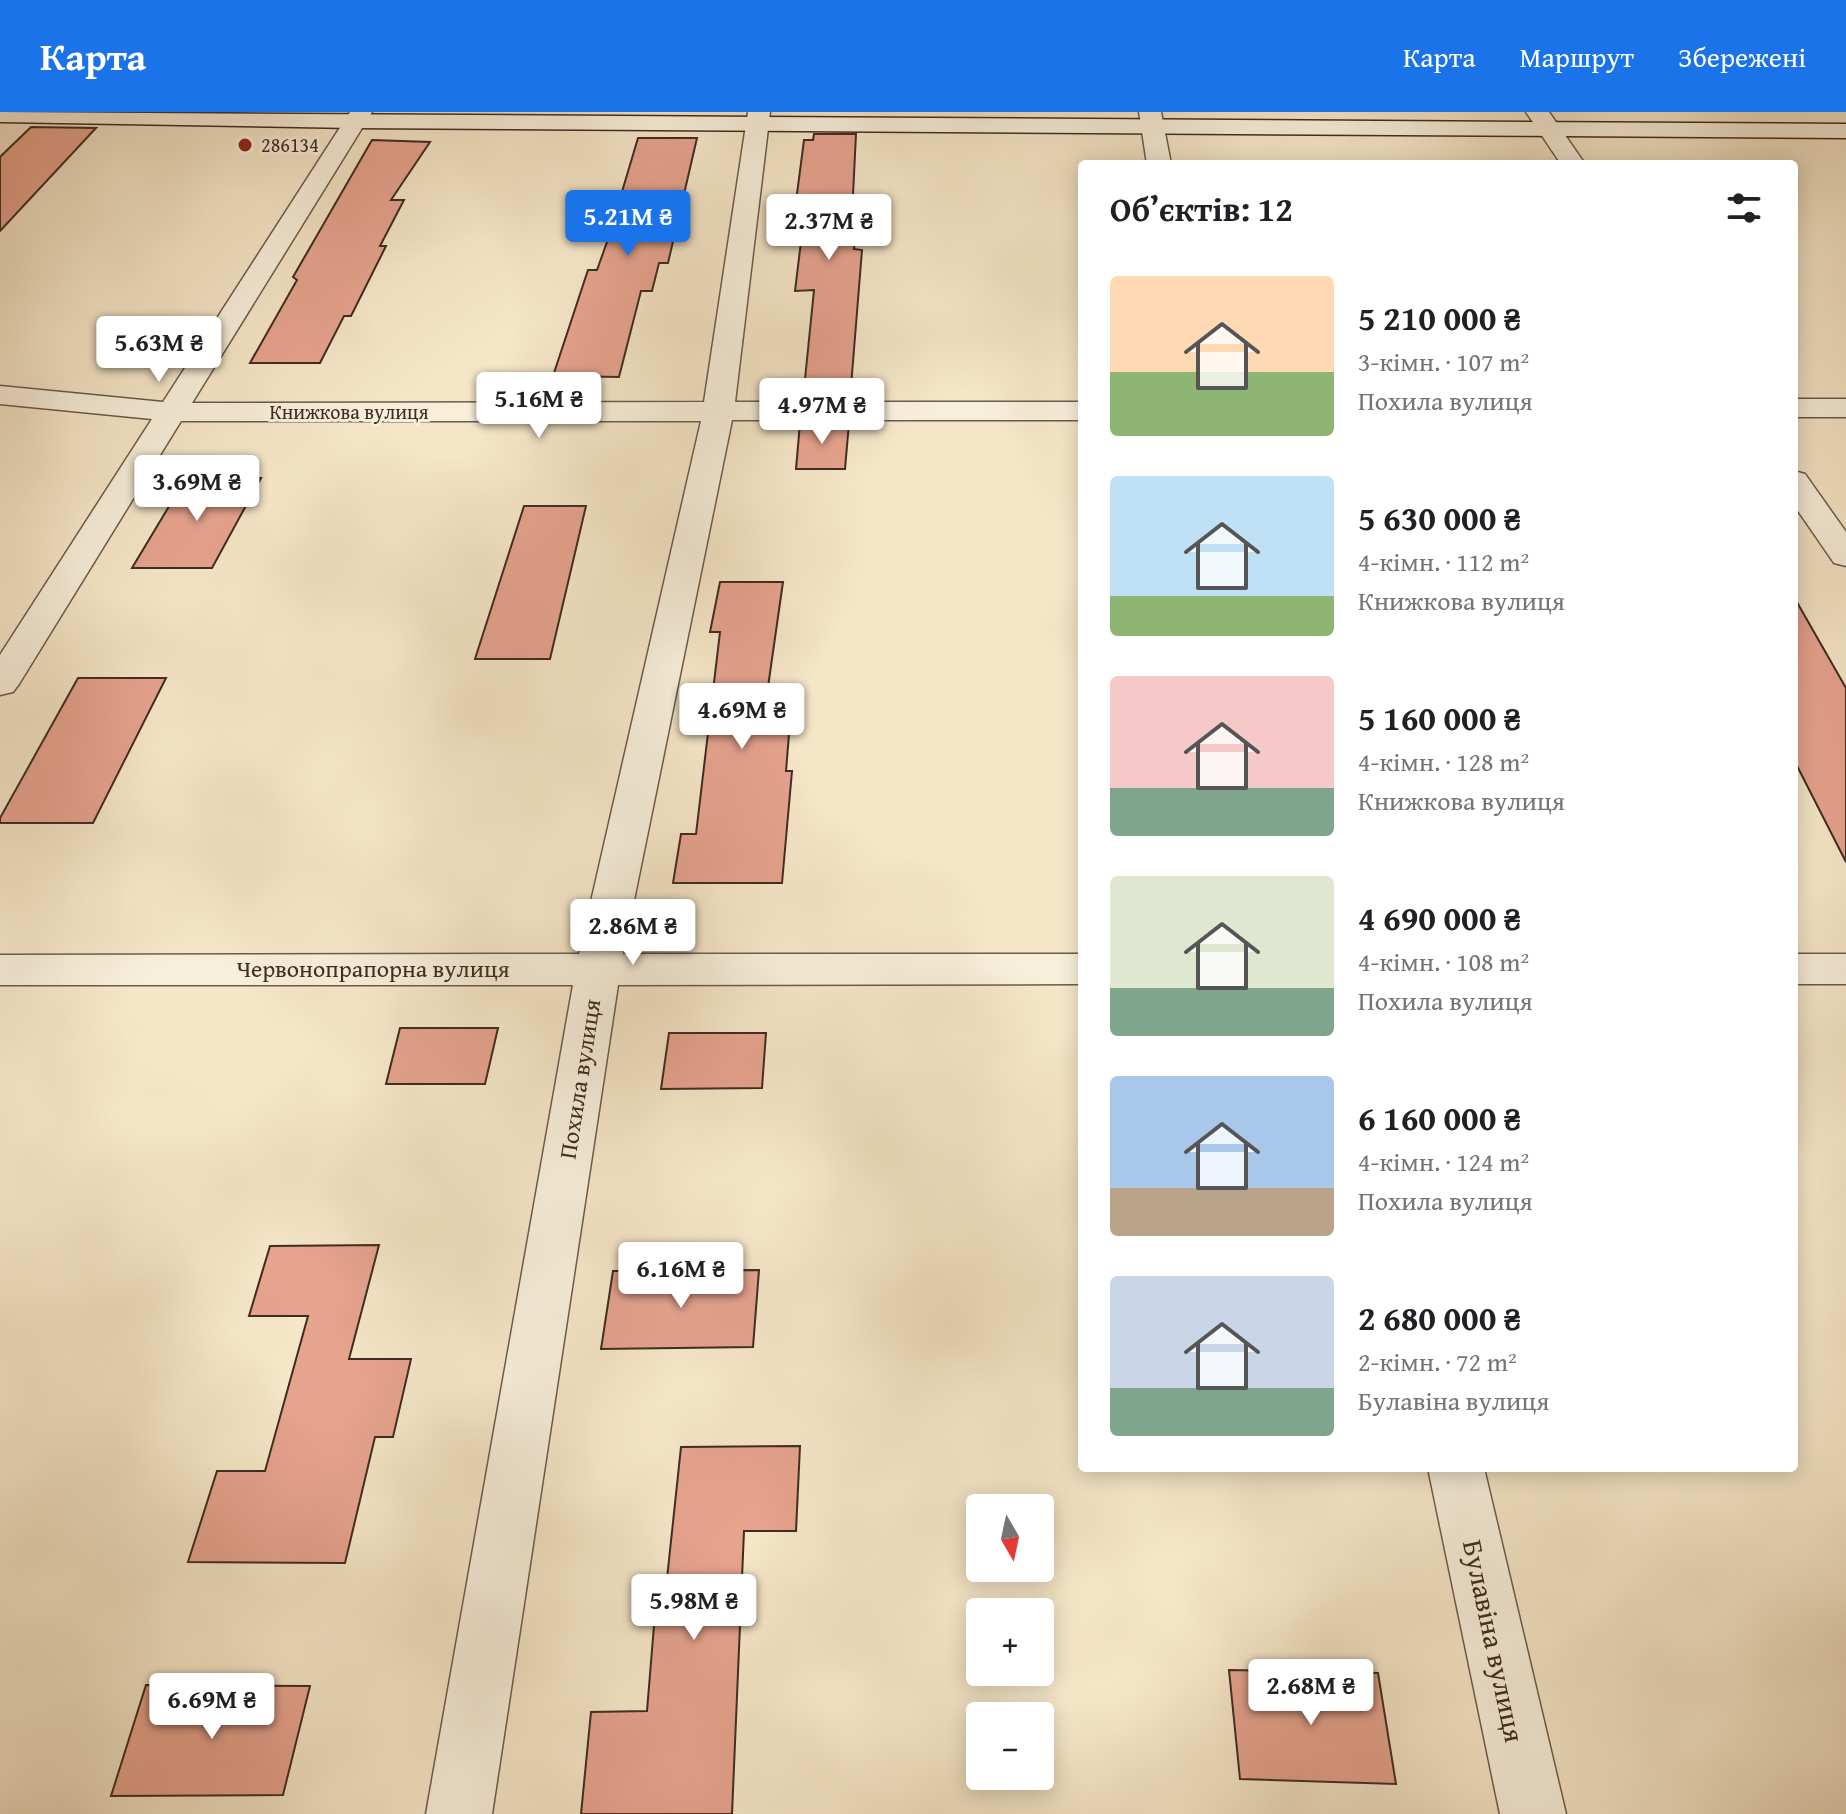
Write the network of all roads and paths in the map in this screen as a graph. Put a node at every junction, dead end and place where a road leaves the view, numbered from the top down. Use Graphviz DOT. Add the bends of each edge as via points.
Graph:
graph roads {
  1 [pos="0,115"];
  2 [pos="358,117"];
  3 [pos="758,118"];
  4 [pos="1151,120"];
  5 [pos="1543,121"];
  6 [pos="1846,131"];
  7 [pos="1158,160"];
  8 [pos="1570,160"];
  9 [pos="0,395"];
  10 [pos="1798,408"];
  11 [pos="1846,408"];
  12 [pos="1078,411"];
  13 [pos="173,412"];
  14 [pos="718,413"];
  15 [pos="1798,487"];
  16 [pos="1846,556"];
  17 [pos="0,684"];
  18 [pos="598,969"];
  19 [pos="1078,969"];
  20 [pos="1798,969"];
  21 [pos="1846,969"];
  22 [pos="0,970"];
  23 [pos="1457,1472"];
  24 [pos="459,1814"];
  25 [pos="1533,1814"];
  1 -- 2 [label="street"];
  2 -- 3 [label="street"];
  2 -- 13 [label="street"];
  3 -- 4 [label="street"];
  3 -- 14 [label="street, Похила вулиця"];
  4 -- 5 [label="street"];
  4 -- 7 [label="street"];
  5 -- 6 [label="street"];
  5 -- 8 [label="street"];
  9 -- 13 [label="street, Книжкова вулиця"];
  10 -- 11 [label="street"];
  12 -- 14 [label="street, Книжкова вулиця"];
  13 -- 14 [label="street, Книжкова вулиця"];
  13 -- 17 [label="street"];
  14 -- 18 [label="street, Похила вулиця"];
  15 -- 16 [label="street"];
  18 -- 19 [label="street, Червонопрапорна вулиця"];
  18 -- 22 [label="street, Червонопрапорна вулиця"];
  18 -- 24 [label="street, Похила вулиця"];
  20 -- 21 [label="street"];
  23 -- 25 [label="street, Булавіна вулиця"];
}
